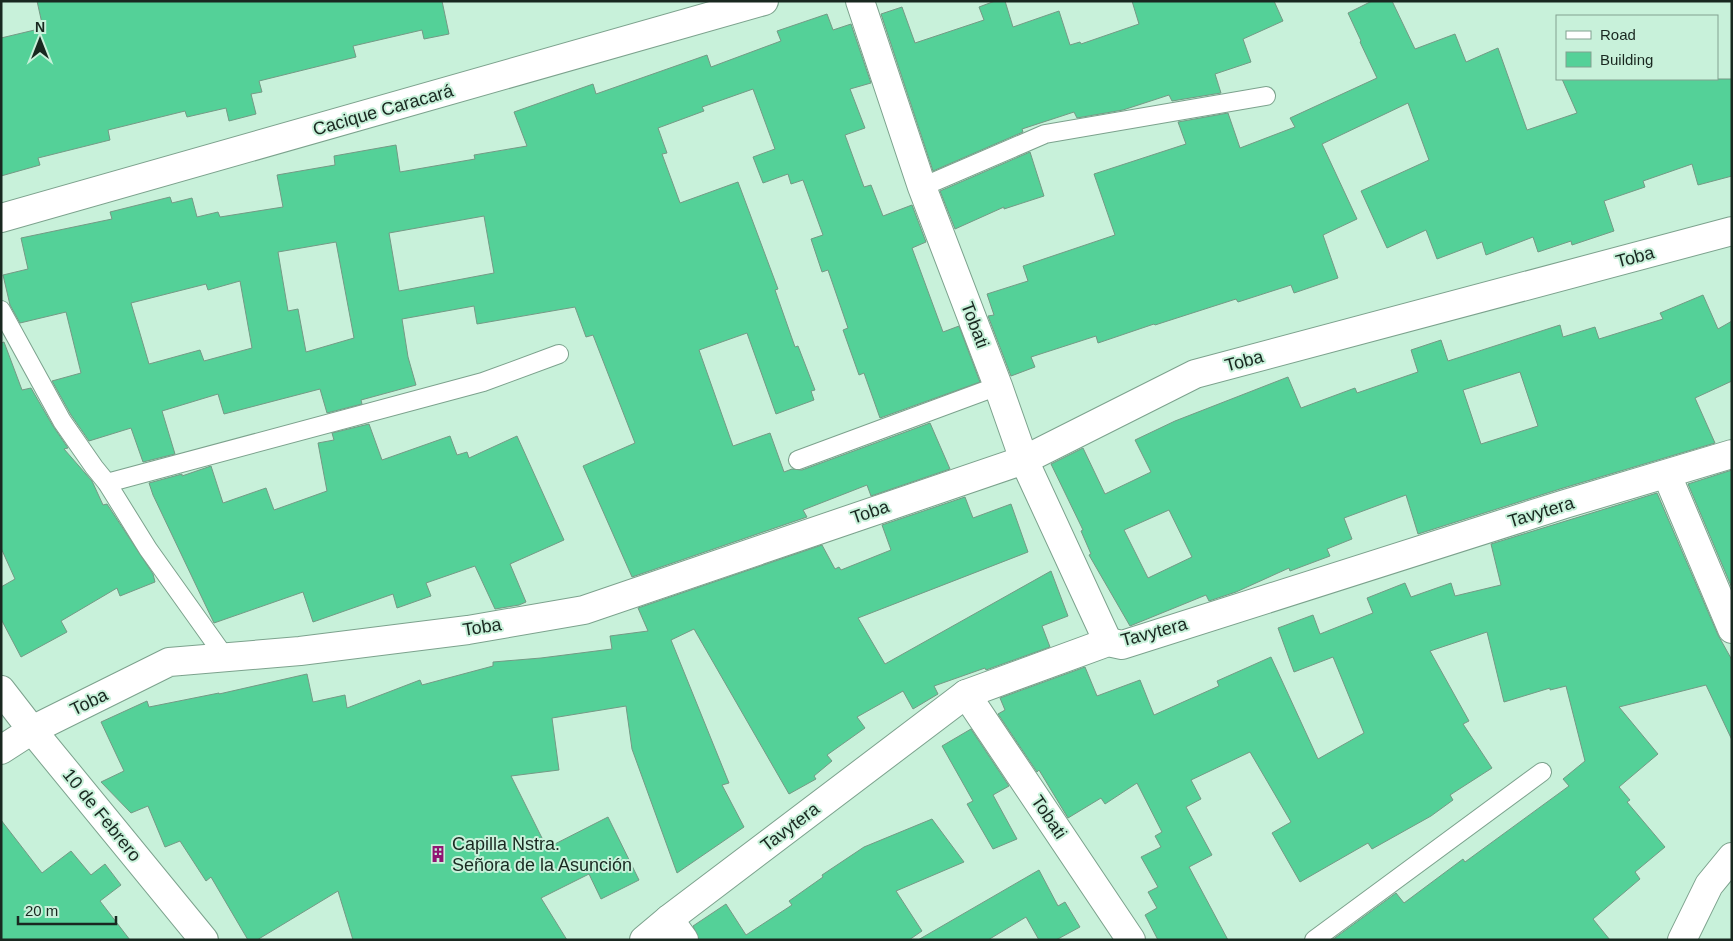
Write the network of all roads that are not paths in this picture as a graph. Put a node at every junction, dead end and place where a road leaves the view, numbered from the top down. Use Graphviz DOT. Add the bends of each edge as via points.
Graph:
graph roads {
  1 [pos="764,1"];
  2 [pos="860,1"];
  3 [pos="1266,96"];
  4 [pos="922,187"];
  5 [pos="1,218"];
  6 [pos="1732,231"];
  7 [pos="1,310"];
  8 [pos="559,354"];
  9 [pos="998,386"];
  10 [pos="1732,454"];
  11 [pos="798,460"];
  12 [pos="1024,460"];
  13 [pos="1667,475"];
  14 [pos="107,483"];
  15 [pos="1732,629"];
  16 [pos="1108,642"];
  17 [pos="225,657"];
  18 [pos="1,690"];
  19 [pos="966,694"];
  20 [pos="32,730"];
  21 [pos="1,750"];
  22 [pos="1542,772"];
  23 [pos="1732,857"];
  24 [pos="677,929"];
  25 [pos="204,940"];
  26 [pos="644,940"];
  27 [pos="1131,940"];
  28 [pos="1314,940"];
  29 [pos="1682,940"];
  1 -- 5 [label="street, Cacique Caracará"];
  2 -- 4 [label="street, Tobati"];
  3 -- 4 [label="lane" via="1045,134"];
  4 -- 9 [label="street, Tobati"];
  6 -- 12 [label="street, Toba" via="1195,374"];
  7 -- 14 [label="lane" via="62,421"];
  8 -- 14 [label="lane" via="483,382"];
  9 -- 11 [label="lane"];
  9 -- 12 [label="street, Tobati"];
  10 -- 13 [label="street, Tavytera"];
  12 -- 16 [label="street, Tobati"];
  12 -- 17 [label="street, Toba" via="584,610 468,630"];
  13 -- 15 [label="street"];
  13 -- 16 [label="street, Tavytera" via="1565,504 1122,645"];
  14 -- 17 [label="lane" via="148,549"];
  16 -- 19 [label="street, Tavytera"];
  17 -- 20 [label="street, Toba" via="169,662"];
  18 -- 20 [label="street, 10 de Febrero"];
  19 -- 24 [label="street, Tavytera"];
  19 -- 27 [label="street, Tobati"];
  20 -- 21 [label="street, Toba"];
  20 -- 25 [label="street, 10 de Febrero"];
  22 -- 28 [label="lane"];
  23 -- 29 [label="street" via="1710,884"];
  24 -- 26 [label="street, Tavytera"];
}
